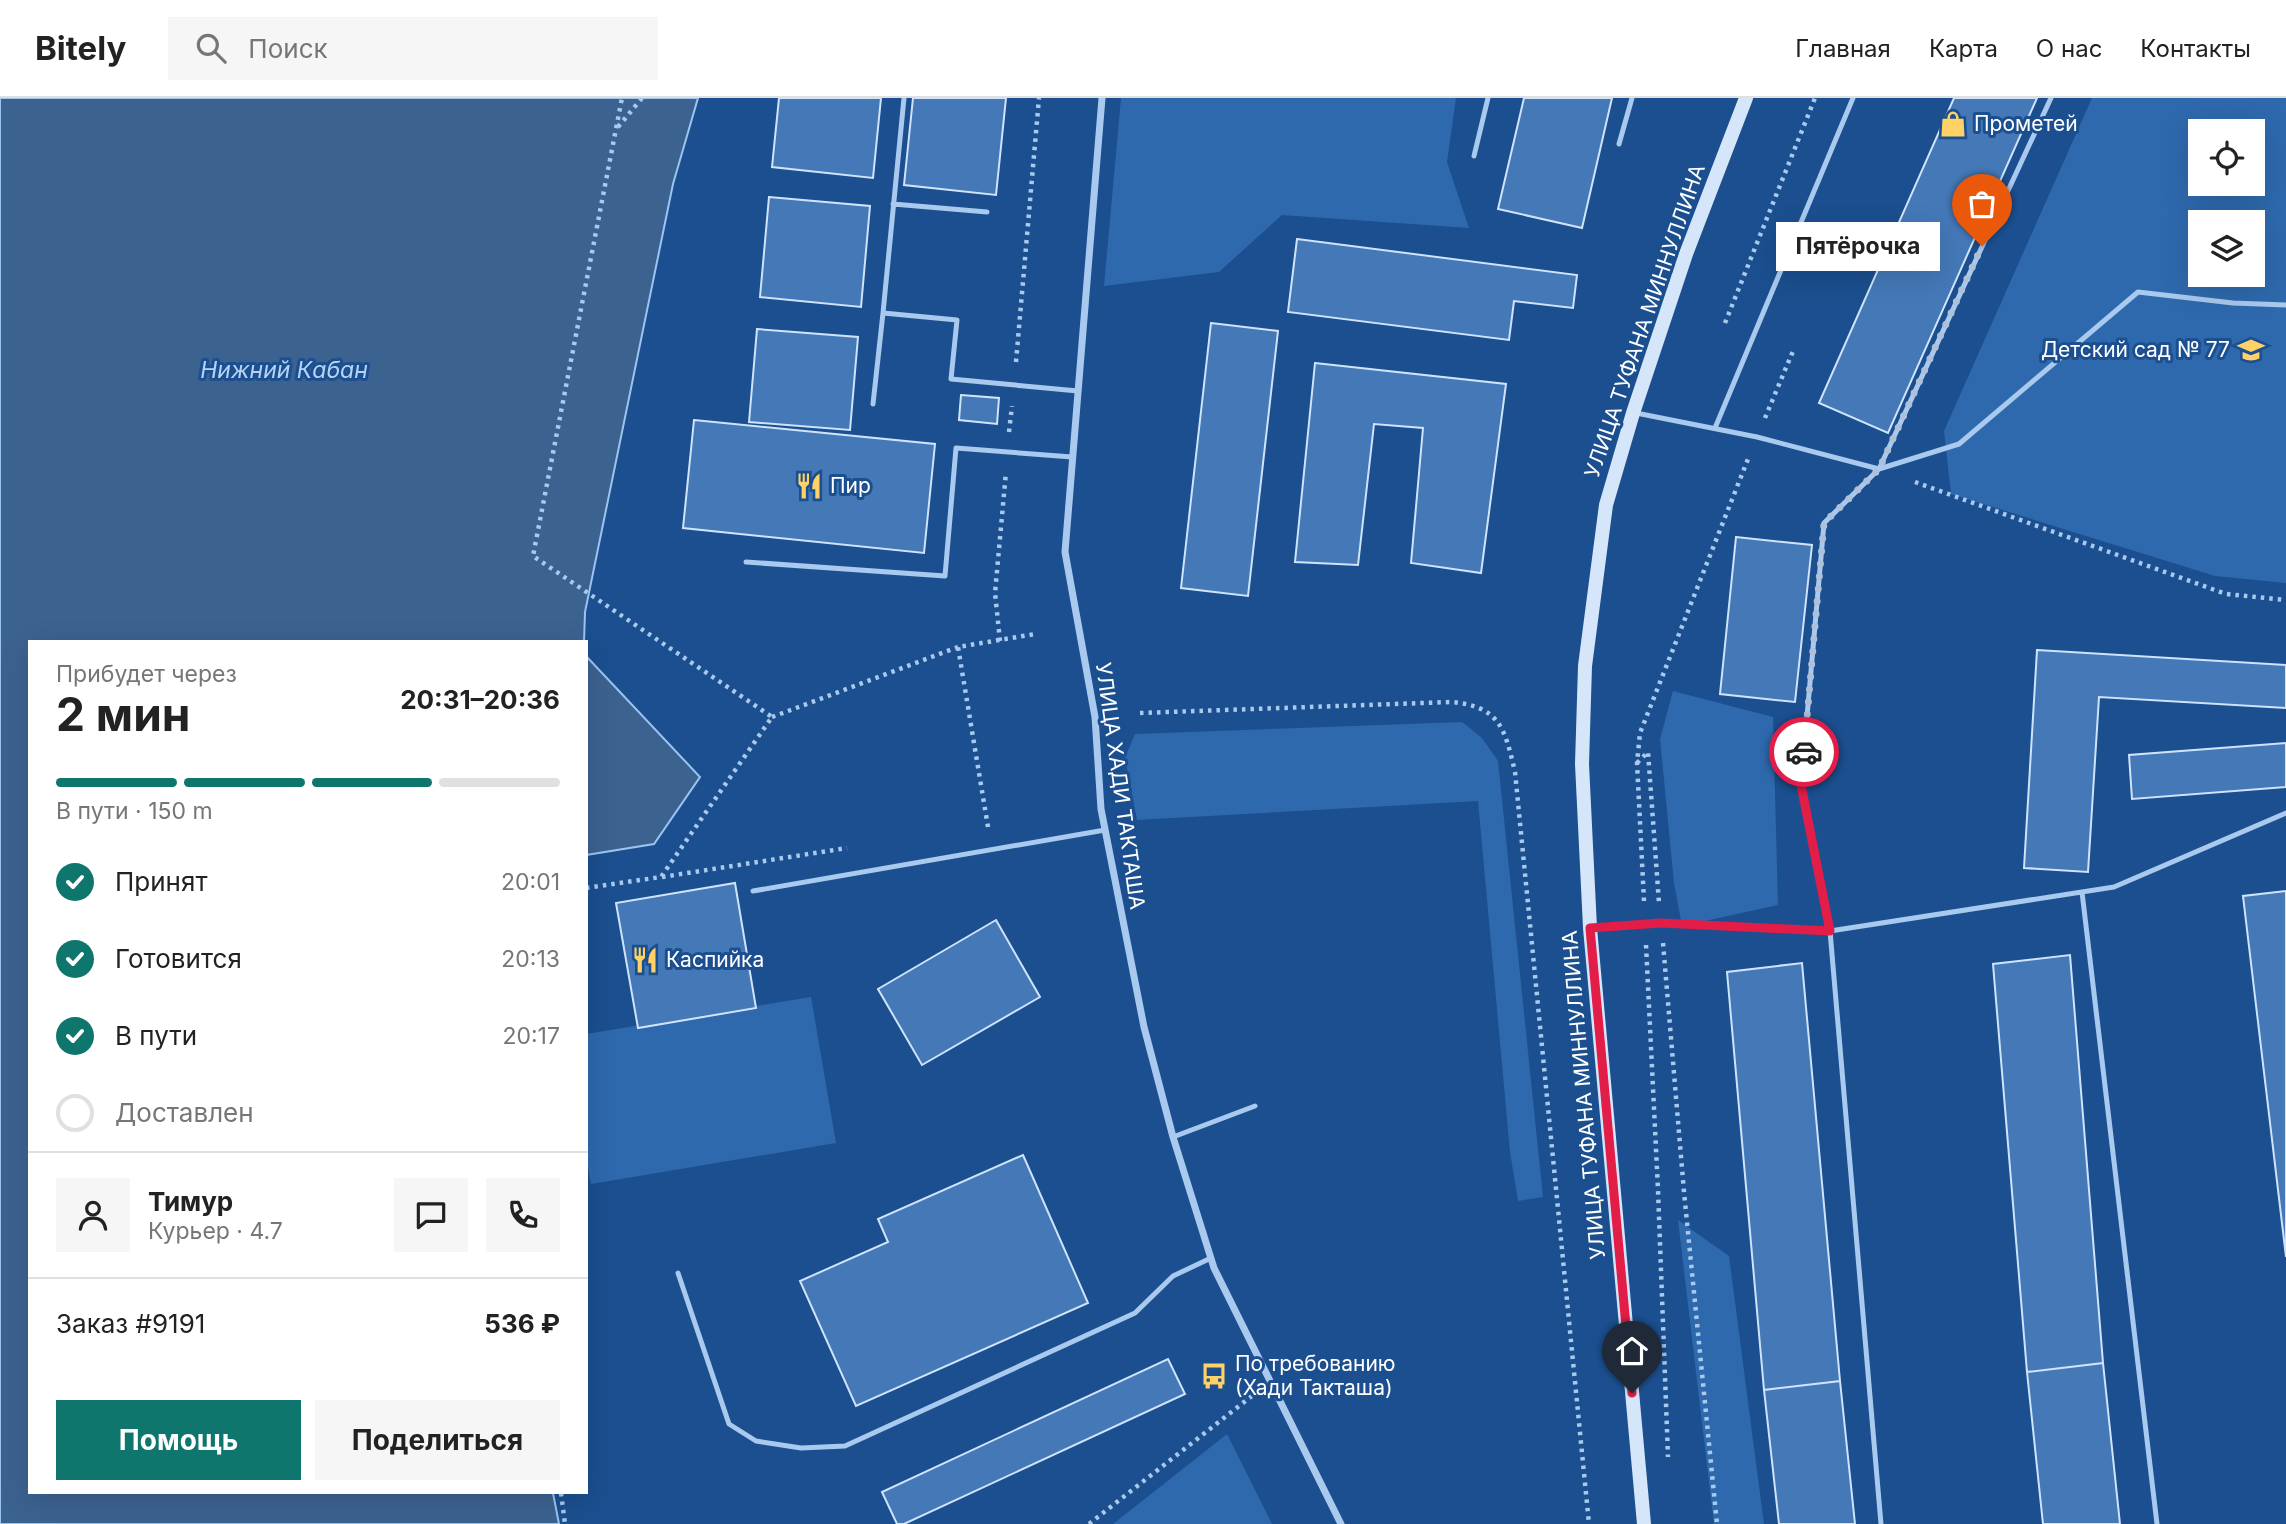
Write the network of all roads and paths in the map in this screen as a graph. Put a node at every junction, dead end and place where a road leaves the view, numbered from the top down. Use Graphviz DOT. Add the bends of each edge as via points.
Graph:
graph roads {
  1 [pos="622,98"];
  2 [pos="642,98"];
  3 [pos="904,98"];
  4 [pos="1039,98"];
  5 [pos="1101,98"];
  6 [pos="1488,98"];
  7 [pos="1632,98"];
  8 [pos="1745,98"];
  9 [pos="1815,98"];
  10 [pos="1853,98"];
  11 [pos="2051,98"];
  12 [pos="616,129"];
  13 [pos="1619,144"];
  14 [pos="1474,156"];
  15 [pos="893,204"];
  16 [pos="988,212"];
  17 [pos="2286,305"];
  18 [pos="883,313"];
  19 [pos="1725,323"];
  20 [pos="1793,351"];
  21 [pos="1014,385"];
  22 [pos="1077,391"];
  23 [pos="873,404"];
  24 [pos="1633,413"];
  25 [pos="1715,428"];
  26 [pos="1757,437"];
  27 [pos="1007,452"];
  28 [pos="1072,457"];
  29 [pos="1879,469"];
  30 [pos="746,562"];
  31 [pos="2286,600"];
  32 [pos="1035,635"];
  33 [pos="1000,641"];
  34 [pos="958,648"];
  35 [pos="1140,713"];
  36 [pos="772,717"];
  37 [pos="1637,763"];
  38 [pos="2286,813"];
  39 [pos="1000,825"];
  40 [pos="1105,830"];
  41 [pos="851,848"];
  42 [pos="661,877"];
  43 [pos="588,888"];
  44 [pos="753,891"];
  45 [pos="2082,892"];
  46 [pos="1645,923"];
  47 [pos="1661,923"];
  48 [pos="1590,928"];
  49 [pos="1830,931"];
  50 [pos="1255,1107"];
  51 [pos="1173,1137"];
  52 [pos="1211,1258"];
  53 [pos="678,1273"];
  54 [pos="1270,1382"];
  55 [pos="1668,1467"];
  56 [pos="561,1494"];
  57 [pos="565,1524"];
  58 [pos="1088,1524"];
  59 [pos="1341,1524"];
  60 [pos="1589,1524"];
  61 [pos="1644,1524"];
  62 [pos="1717,1524"];
  63 [pos="1881,1524"];
  64 [pos="2157,1524"];
  1 -- 12 [label="path"];
  2 -- 12 [label="path"];
  3 -- 15 [label="lane"];
  4 -- 21 [label="path"];
  5 -- 22 [label="street, УЛИЦА ХАДИ ТАКТАША"];
  6 -- 14 [label="lane"];
  7 -- 13 [label="lane"];
  8 -- 24 [label="main road, УЛИЦА ТУФАНА МИННУЛЛИНА"];
  9 -- 19 [label="path"];
  10 -- 25 [label="lane"];
  11 -- 29 [label="lane"];
  12 -- 36 [label="path" via="533,556"];
  15 -- 16 [label="lane"];
  15 -- 18 [label="lane"];
  17 -- 29 [label="lane" via="2138,292 1959,444"];
  18 -- 21 [label="lane" via="957,320 951,379"];
  18 -- 23 [label="lane"];
  20 -- 26 [label="path"];
  21 -- 22 [label="lane"];
  21 -- 27 [label="path"];
  22 -- 28 [label="street, УЛИЦА ХАДИ ТАКТАША"];
  24 -- 25 [label="lane"];
  24 -- 48 [label="main road, УЛИЦА ТУФАНА МИННУЛЛИНА" via="1606,505 1585,666 1582,764"];
  25 -- 26 [label="lane"];
  26 -- 29 [label="lane"];
  26 -- 37 [label="path" via="1640,733"];
  27 -- 28 [label="lane"];
  27 -- 30 [label="lane" via="956,448 945,576"];
  27 -- 33 [label="path" via="995,593"];
  28 -- 40 [label="street, УЛИЦА ХАДИ ТАКТАША" via="1065,552 1095,717"];
  29 -- 31 [label="path" via="2226,594"];
  29 -- 49 [label="lane" via="1824,523 1801,785"];
  32 -- 33 [label="path"];
  33 -- 34 [label="path"];
  34 -- 36 [label="path"];
  34 -- 39 [label="path" via="986,827"];
  35 -- 60 [label="path" via="1467,703 1488,710 1499,724 1515,772"];
  36 -- 42 [label="path"];
  37 -- 46 [label="path"];
  37 -- 47 [label="path" via="1648,752"];
  38 -- 45 [label="lane" via="2114,887"];
  40 -- 44 [label="lane"];
  40 -- 51 [label="street, УЛИЦА ХАДИ ТАКТАША" via="1144,1027"];
  41 -- 42 [label="path"];
  42 -- 43 [label="path"];
  45 -- 49 [label="lane"];
  45 -- 64 [label="lane"];
  46 -- 47 [label="lane"];
  46 -- 48 [label="lane"];
  46 -- 55 [label="path"];
  47 -- 49 [label="lane"];
  47 -- 62 [label="path"];
  48 -- 61 [label="main road, УЛИЦА ТУФАНА МИННУЛЛИНА"];
  49 -- 63 [label="lane"];
  50 -- 51 [label="lane"];
  51 -- 52 [label="street, УЛИЦА ХАДИ ТАКТАША"];
  52 -- 53 [label="lane" via="1173,1276 1135,1313 845,1446 801,1448 756,1441 729,1424"];
  52 -- 54 [label="street, УЛИЦА ХАДИ ТАКТАША"];
  54 -- 58 [label="path"];
  54 -- 59 [label="street, УЛИЦА ХАДИ ТАКТАША"];
  56 -- 57 [label="path"];
}
